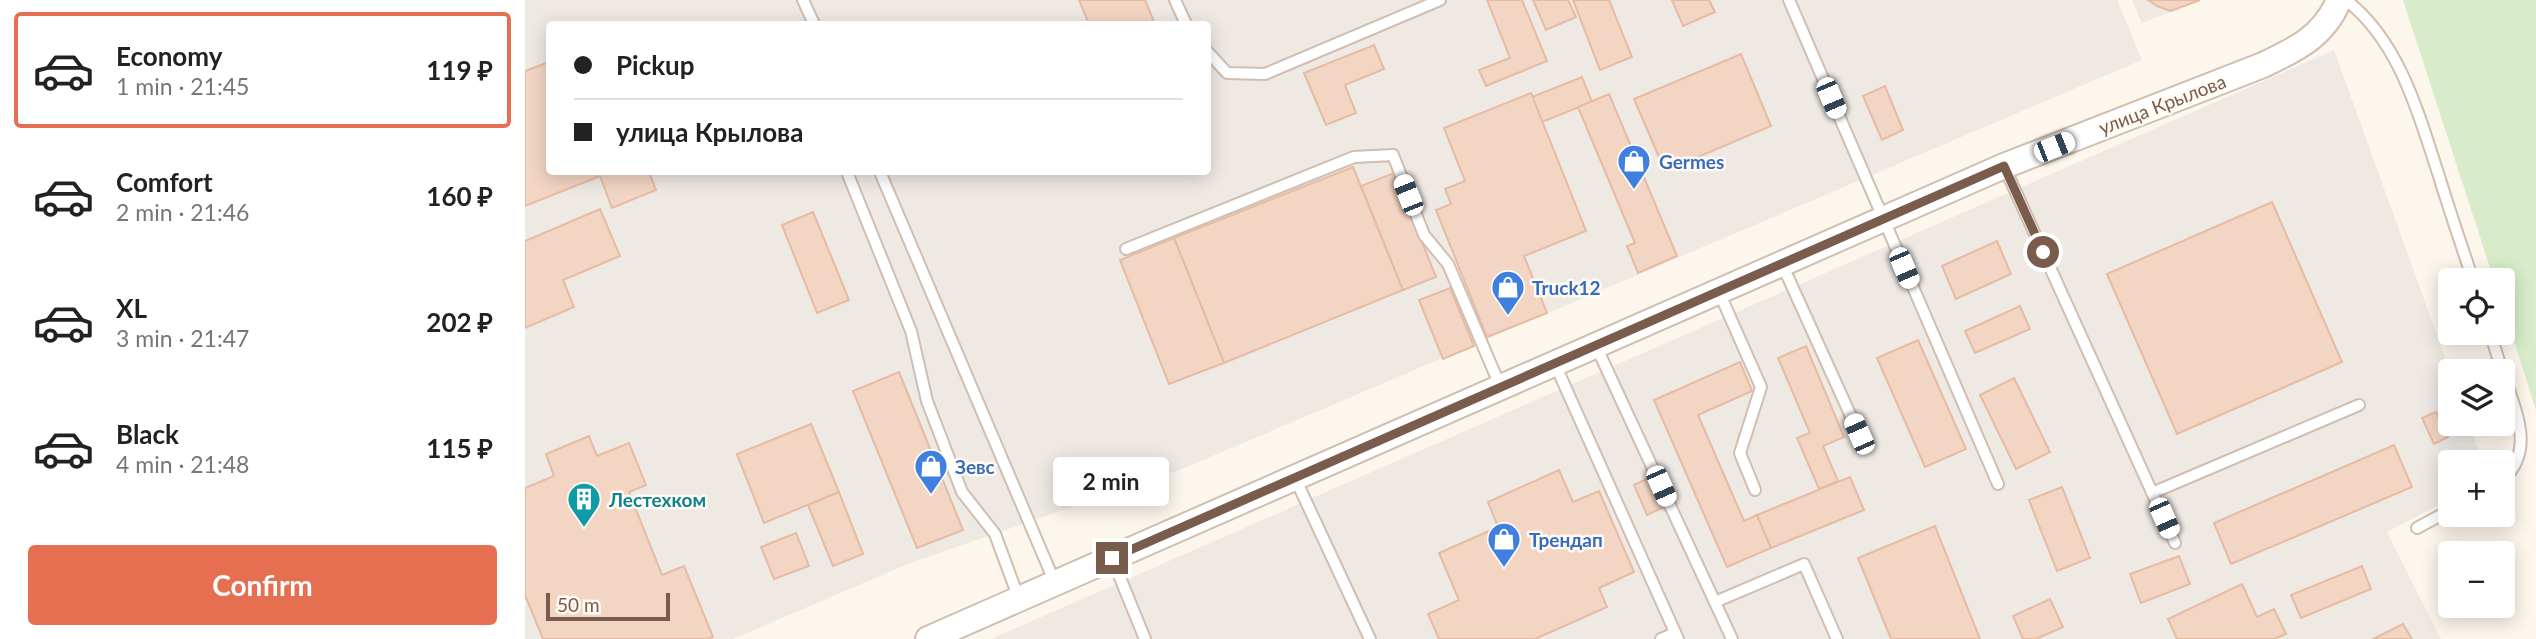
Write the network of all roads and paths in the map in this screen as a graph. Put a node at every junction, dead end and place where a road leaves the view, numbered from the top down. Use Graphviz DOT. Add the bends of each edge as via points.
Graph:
graph roads {
  1 [pos="803,0"];
  2 [pos="1175,0"];
  3 [pos="1440,0"];
  4 [pos="1789,0"];
  5 [pos="2339,0"];
  6 [pos="2346,0"];
  7 [pos="813,21"];
  8 [pos="1185,21"];
  9 [pos="1211,55"];
  10 [pos="2004,166"];
  11 [pos="848,175"];
  12 [pos="881,175"];
  13 [pos="1883,220"];
  14 [pos="1126,249"];
  15 [pos="1782,264"];
  16 [pos="2469,268"];
  17 [pos="1719,292"];
  18 [pos="1596,346"];
  19 [pos="1555,364"];
  20 [pos="1501,388"];
  21 [pos="2359,405"];
  22 [pos="2515,410"];
  23 [pos="1859,434"];
  24 [pos="2515,466"];
  25 [pos="1295,478"];
  26 [pos="1998,484"];
  27 [pos="1755,490"];
  28 [pos="2152,493"];
  29 [pos="2438,517"];
  30 [pos="2417,528"];
  31 [pos="2175,543"];
  32 [pos="1112,558"];
  33 [pos="1055,583"];
  34 [pos="1019,599"];
  35 [pos="1715,602"];
  36 [pos="1677,636"];
  37 [pos="927,639"];
  38 [pos="1145,639"];
  39 [pos="1370,639"];
  40 [pos="1661,639"];
  41 [pos="1732,639"];
  42 [pos="1837,639"];
  1 -- 7 [label="lane"];
  2 -- 8 [label="lane"];
  3 -- 9 [label="lane" via="1265,74 1227,73"];
  4 -- 13 [label="lane"];
  5 -- 10 [label="street, улица Крылова" via="2333,15 2303,47"];
  6 -- 16 [label="lane" via="2379,34 2398,66 2422,123"];
  10 -- 13 [label="street, улица Крылова"];
  10 -- 28 [label="lane"];
  11 -- 34 [label="lane" via="911,331 927,401 962,492 995,534"];
  12 -- 33 [label="lane"];
  13 -- 15 [label="street, улица Крылова"];
  13 -- 26 [label="lane"];
  14 -- 20 [label="lane" via="1354,157 1393,155 1424,235 1448,264"];
  15 -- 17 [label="street, улица Крылова"];
  15 -- 23 [label="lane"];
  17 -- 18 [label="street, улица Крылова"];
  17 -- 27 [label="lane" via="1761,387 1739,453"];
  18 -- 19 [label="street, улица Крылова"];
  18 -- 35 [label="lane"];
  19 -- 20 [label="street, улица Крылова"];
  19 -- 36 [label="lane"];
  20 -- 25 [label="street, улица Крылова"];
  21 -- 28 [label="lane"];
  22 -- 24 [label="lane" via="2524,450"];
  25 -- 32 [label="street, улица Крылова"];
  25 -- 39 [label="lane"];
  28 -- 31 [label="lane"];
  29 -- 30 [label="lane"];
  32 -- 33 [label="street, улица Крылова"];
  32 -- 38 [label="lane"];
  33 -- 34 [label="street, улица Крылова"];
  34 -- 37 [label="street, улица Крылова"];
  35 -- 41 [label="lane"];
  35 -- 42 [label="lane" via="1804,564"];
  36 -- 40 [label="lane"];
}
